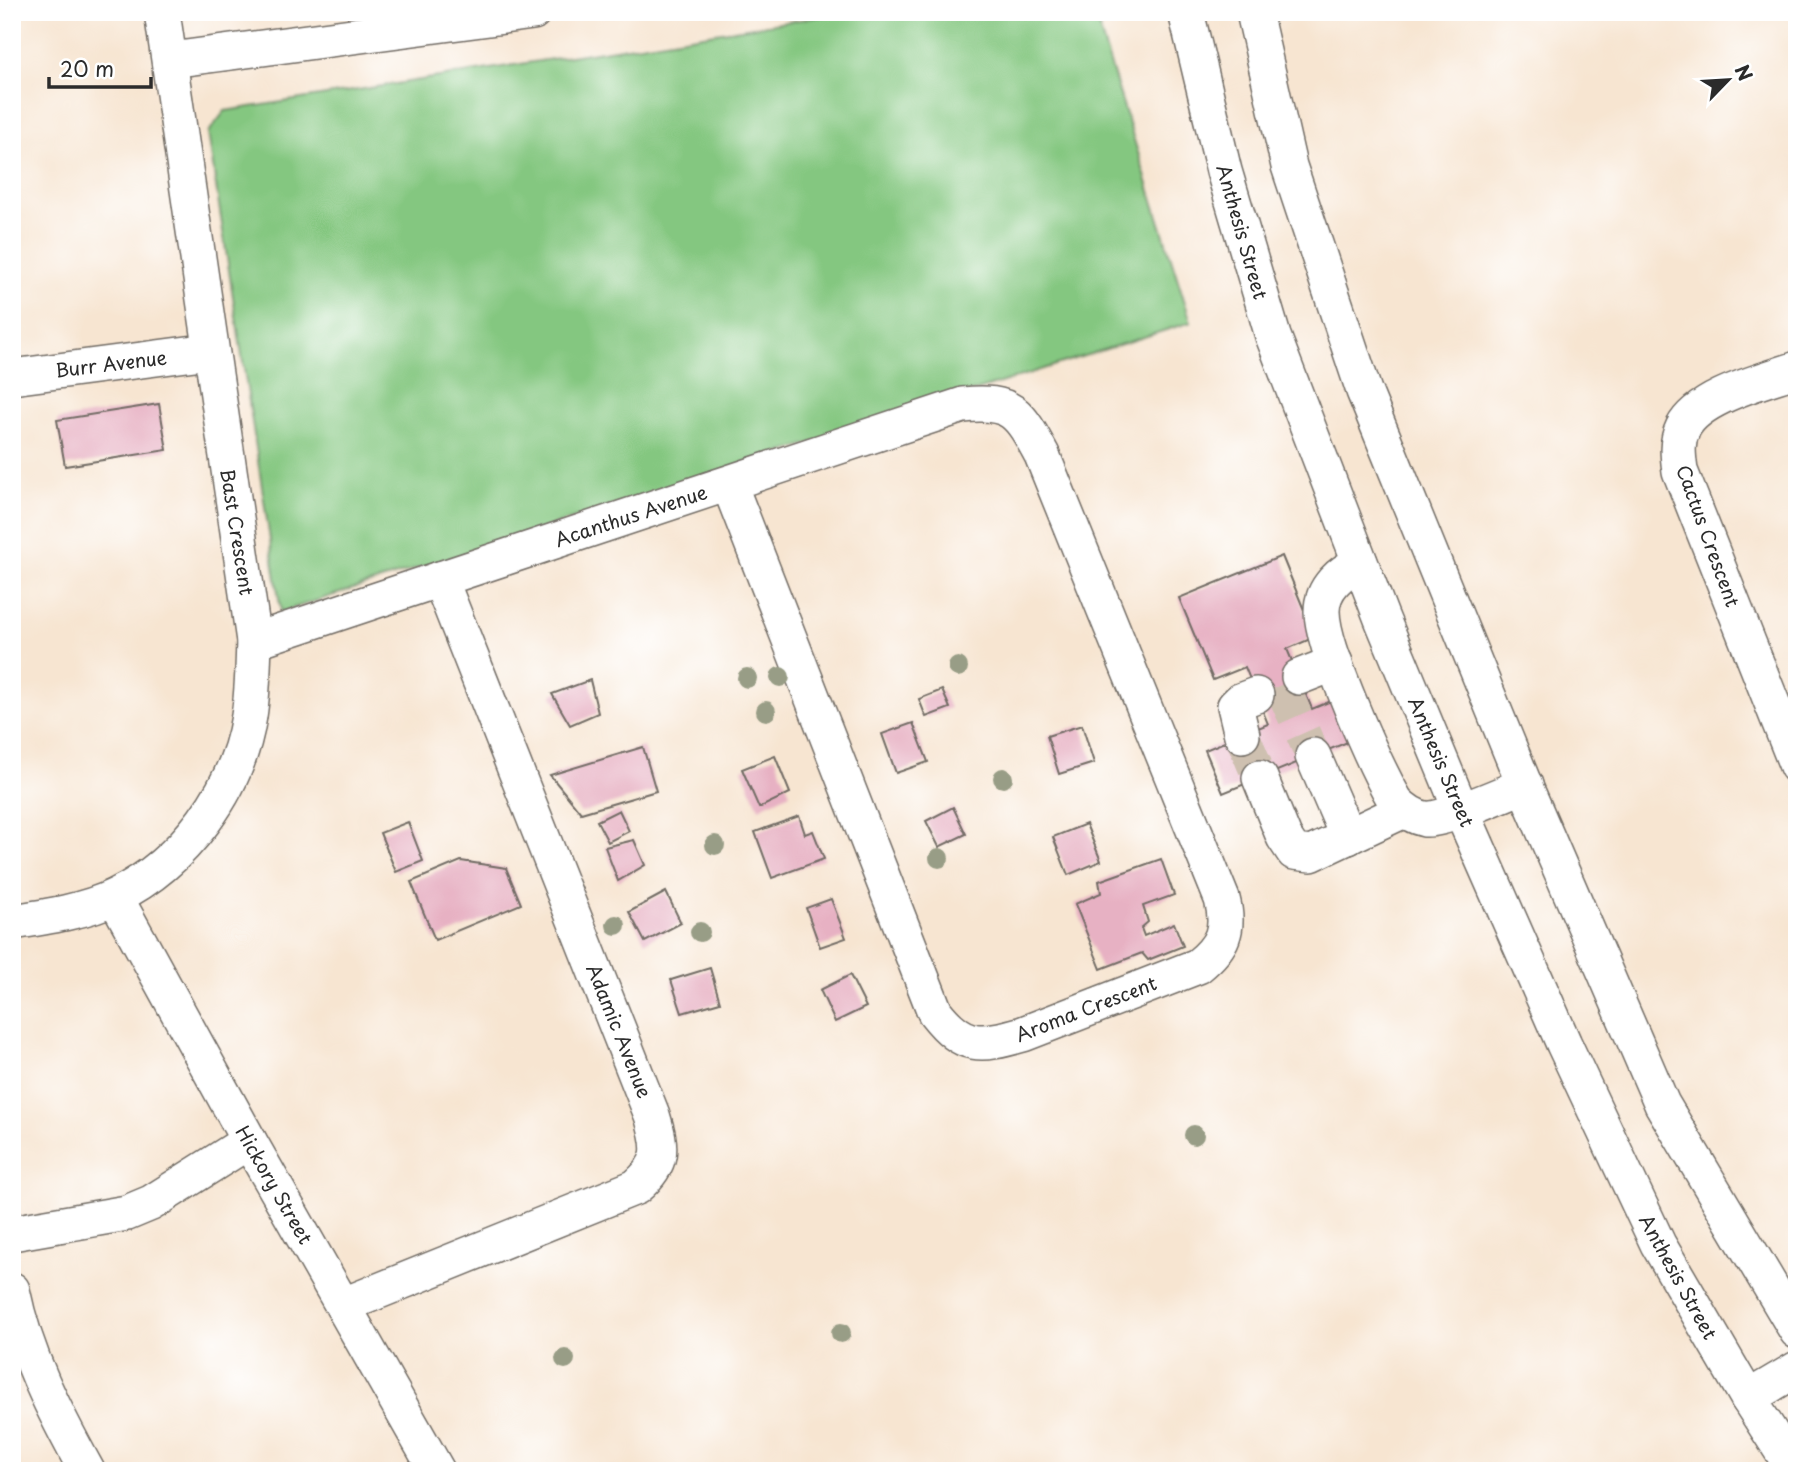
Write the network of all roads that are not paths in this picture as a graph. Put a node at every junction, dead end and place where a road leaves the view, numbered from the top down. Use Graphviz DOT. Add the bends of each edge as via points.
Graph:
graph roads {
  1 [pos="162,12"];
  2 [pos="1186,12"];
  3 [pos="1254,12"];
  4 [pos="524,13"];
  5 [pos="171,60"];
  6 [pos="210,351"];
  7 [pos="1797,369"];
  8 [pos="12,377"];
  9 [pos="1008,409"];
  10 [pos="729,484"];
  11 [pos="1360,563"];
  12 [pos="440,579"];
  13 [pos="254,641"];
  14 [pos="1335,663"];
  15 [pos="1299,677"];
  16 [pos="1256,695"];
  17 [pos="1242,734"];
  18 [pos="1313,756"];
  19 [pos="1797,766"];
  20 [pos="1259,778"];
  21 [pos="1525,785"];
  22 [pos="1404,810"];
  23 [pos="1461,810"];
  24 [pos="1348,836"];
  25 [pos="115,897"];
  26 [pos="12,922"];
  27 [pos="248,1141"];
  28 [pos="12,1233"];
  29 [pos="12,1290"];
  30 [pos="344,1305"];
  31 [pos="1797,1331"];
  32 [pos="1797,1369"];
  33 [pos="1748,1398"];
  34 [pos="87,1471"];
  35 [pos="437,1471"];
  36 [pos="1794,1471"];
  1 -- 5 [label="street, Bast Crescent"];
  2 -- 11 [label="street, Anthesis Street" via="1224,171 1269,324"];
  3 -- 21 [label="street" via="1289,166 1364,391"];
  4 -- 5 [label="street"];
  5 -- 6 [label="street, Bast Crescent"];
  6 -- 8 [label="street, Burr Avenue"];
  6 -- 13 [label="street, Bast Crescent"];
  7 -- 19 [label="street, Cactus Crescent" via="1693,412 1677,449 1680,471"];
  9 -- 10 [label="street, Acanthus Avenue" via="992,402 962,405"];
  9 -- 10 [label="street, Aroma Crescent" via="1028,429 1042,454 1227,918 1224,939 1199,966 1003,1040 969,1043 950,1031 935,1012"];
  10 -- 12 [label="street, Acanthus Avenue"];
  11 -- 14 [label="street" via="1341,572 1327,591 1322,609"];
  11 -- 23 [label="street, Anthesis Street"];
  12 -- 13 [label="street, Acanthus Avenue"];
  12 -- 30 [label="street, Adamic Avenue" via="652,1115 660,1140 659,1158 650,1175 636,1187"];
  13 -- 25 [label="street, Bast Crescent" via="249,718 234,767 213,809 174,855"];
  14 -- 15 [label="street"];
  14 -- 22 [label="street" via="1388,788"];
  16 -- 17 [label="street" via="1236,706"];
  18 -- 24 [label="street"];
  20 -- 24 [label="street" via="1294,852 1311,854"];
  21 -- 23 [label="street"];
  21 -- 31 [label="street" via="1662,1104"];
  22 -- 23 [label="street" via="1425,819"];
  22 -- 24 [label="street"];
  23 -- 33 [label="street, Anthesis Street" via="1658,1244"];
  25 -- 26 [label="street, Bast Crescent"];
  25 -- 27 [label="street, Hickory Street"];
  27 -- 28 [label="street" via="151,1203 127,1213"];
  27 -- 30 [label="street, Hickory Street"];
  29 -- 34 [label="street" via="38,1375"];
  30 -- 35 [label="street, Hickory Street"];
  32 -- 33 [label="street"];
  33 -- 36 [label="street, Anthesis Street"];
}
